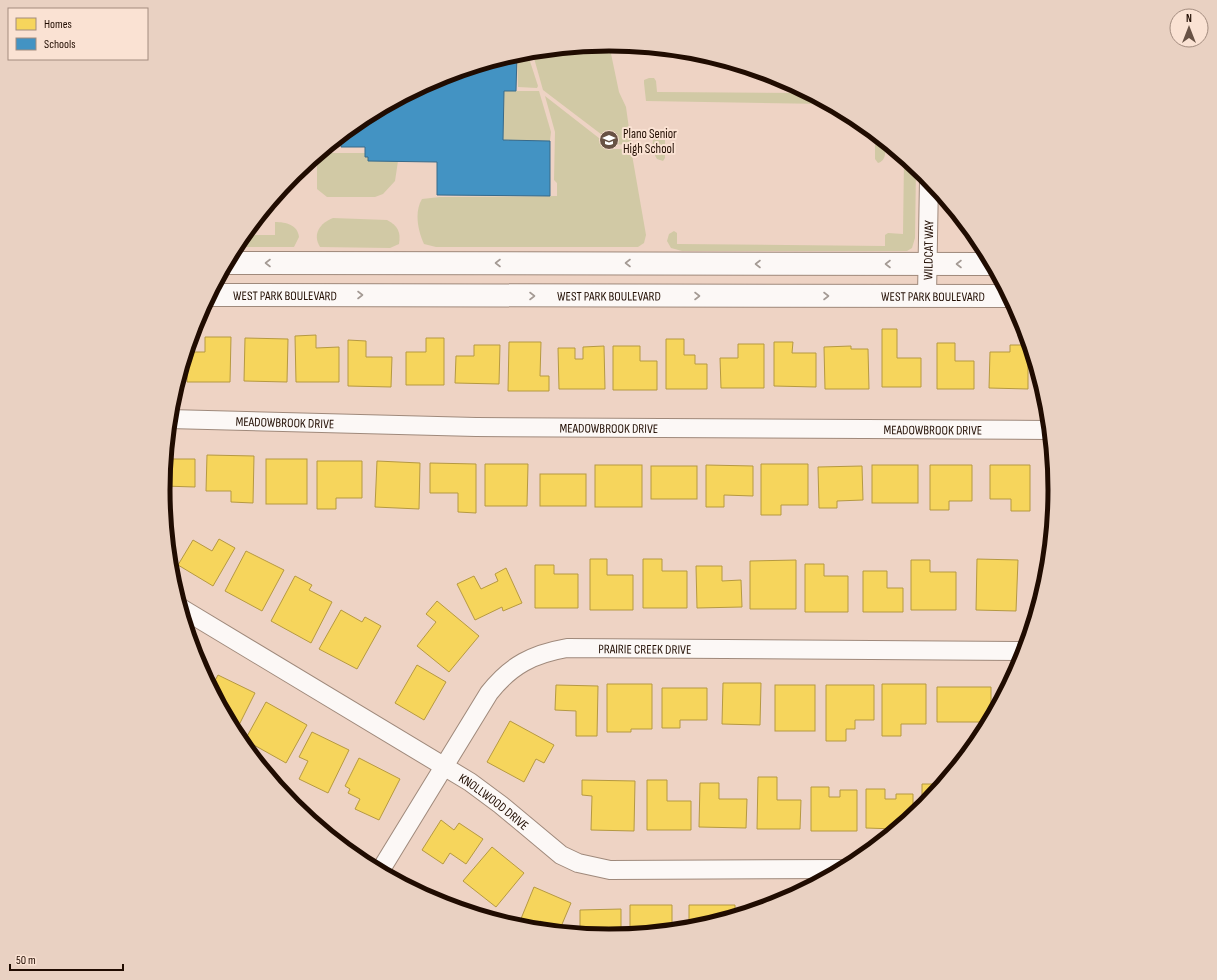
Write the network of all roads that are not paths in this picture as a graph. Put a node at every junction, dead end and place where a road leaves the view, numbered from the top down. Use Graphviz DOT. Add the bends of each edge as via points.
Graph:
graph roads {
  1 [pos="929,190"];
  2 [pos="232,263"];
  3 [pos="927,264"];
  4 [pos="985,264"];
  5 [pos="215,295"];
  6 [pos="927,296"];
  7 [pos="1002,296"];
  8 [pos="175,419"];
  9 [pos="1043,430"];
  10 [pos="186,611"];
  11 [pos="1017,651"];
  12 [pos="444,766"];
  13 [pos="383,866"];
  14 [pos="830,869"];
  1 -- 3 [label="street, WILDCAT WAY"];
  3 -- 2 [label="main road, one-way"];
  4 -- 3 [label="main road, one-way"];
  3 -- 6 [label="street, WILDCAT WAY"];
  5 -- 6 [label="main road, WEST PARK BOULEVARD, one-way"];
  6 -- 7 [label="main road, WEST PARK BOULEVARD"];
  8 -- 9 [label="street, MEADOWBROOK DRIVE" via="476,427"];
  10 -- 12 [label="street, KNOLLWOOD DRIVE"];
  11 -- 12 [label="street, PRAIRIE CREEK DRIVE" via="567,648 548,651 514,668 496,685"];
  12 -- 13 [label="street, PRAIRIE CREEK DRIVE"];
  12 -- 14 [label="street, KNOLLWOOD DRIVE" via="501,805 561,855 578,864 610,870"];
}
